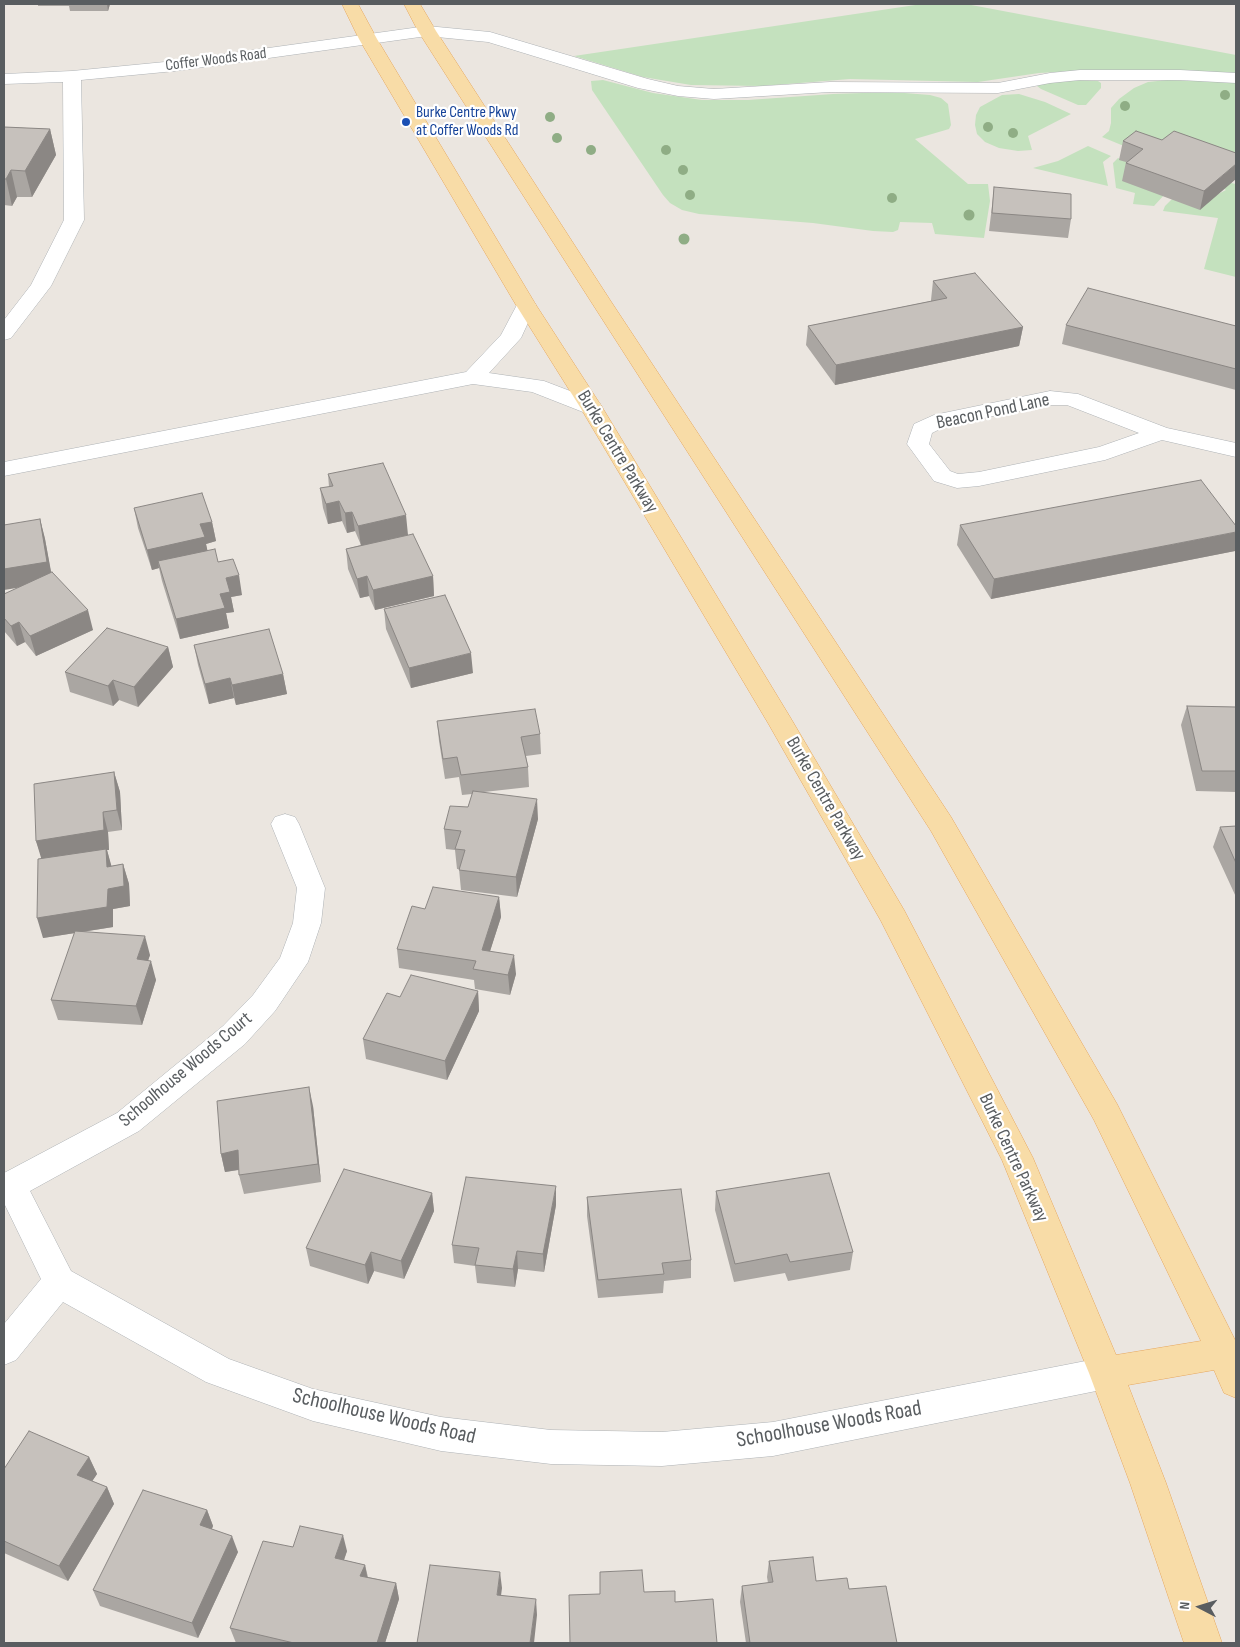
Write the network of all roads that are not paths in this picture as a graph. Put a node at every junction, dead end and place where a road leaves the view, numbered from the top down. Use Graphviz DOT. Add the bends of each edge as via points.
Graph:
graph roads {
  1 [pos="350,4"];
  2 [pos="412,4"];
  3 [pos="428,31"];
  4 [pos="368,39"];
  5 [pos="72,76"];
  6 [pos="1236,78"];
  7 [pos="4,79"];
  8 [pos="526,305"];
  9 [pos="4,334"];
  10 [pos="473,377"];
  11 [pos="591,407"];
  12 [pos="1160,433"];
  13 [pos="1236,450"];
  14 [pos="4,469"];
  15 [pos="285,824"];
  16 [pos="8,1183"];
  17 [pos="59,1282"];
  18 [pos="4,1349"];
  19 [pos="1232,1362"];
  20 [pos="1106,1373"];
  21 [pos="1203,1643"];
  1 -- 4 [label="main road, Burke Centre Parkway"];
  2 -- 3 [label="main road"];
  3 -- 4 [label="street, Coffer Woods Road"];
  3 -- 6 [label="street, Coffer Woods Road" via="490,37 644,84 714,94 830,87 998,88 1080,75"];
  3 -- 19 [label="main road" via="941,824 1106,1113"];
  4 -- 5 [label="street, Coffer Woods Road" via="175,66"];
  4 -- 8 [label="main road, Burke Centre Parkway"];
  5 -- 7 [label="street, Coffer Woods Road"];
  5 -- 9 [label="street" via="74,220 41,286"];
  8 -- 10 [label="street" via="510,338"];
  8 -- 11 [label="main road, Burke Centre Parkway"];
  10 -- 11 [label="street" via="536,386"];
  10 -- 14 [label="street"];
  11 -- 20 [label="main road, Burke Centre Parkway" via="894,918 1017,1158"];
  12 -- 12 [label="street, Beacon Pond Lane" via="1070,399 1050,398 942,420 922,429 918,444 942,476 957,481 1105,453"];
  12 -- 13 [label="street, Beacon Pond Lane"];
  15 -- 16 [label="street, Schoolhouse Woods Court" via="310,888 307,923 293,962 264,1004 234,1035 128,1122"];
  16 -- 17 [label="street"];
  17 -- 18 [label="street"];
  17 -- 20 [label="street, Schoolhouse Woods Road" via="218,1371 313,1405 441,1434 551,1448 662,1449 773,1439"];
  19 -- 20 [label="main road"];
  20 -- 21 [label="main road, Burke Centre Parkway" via="1148,1482"];
}
